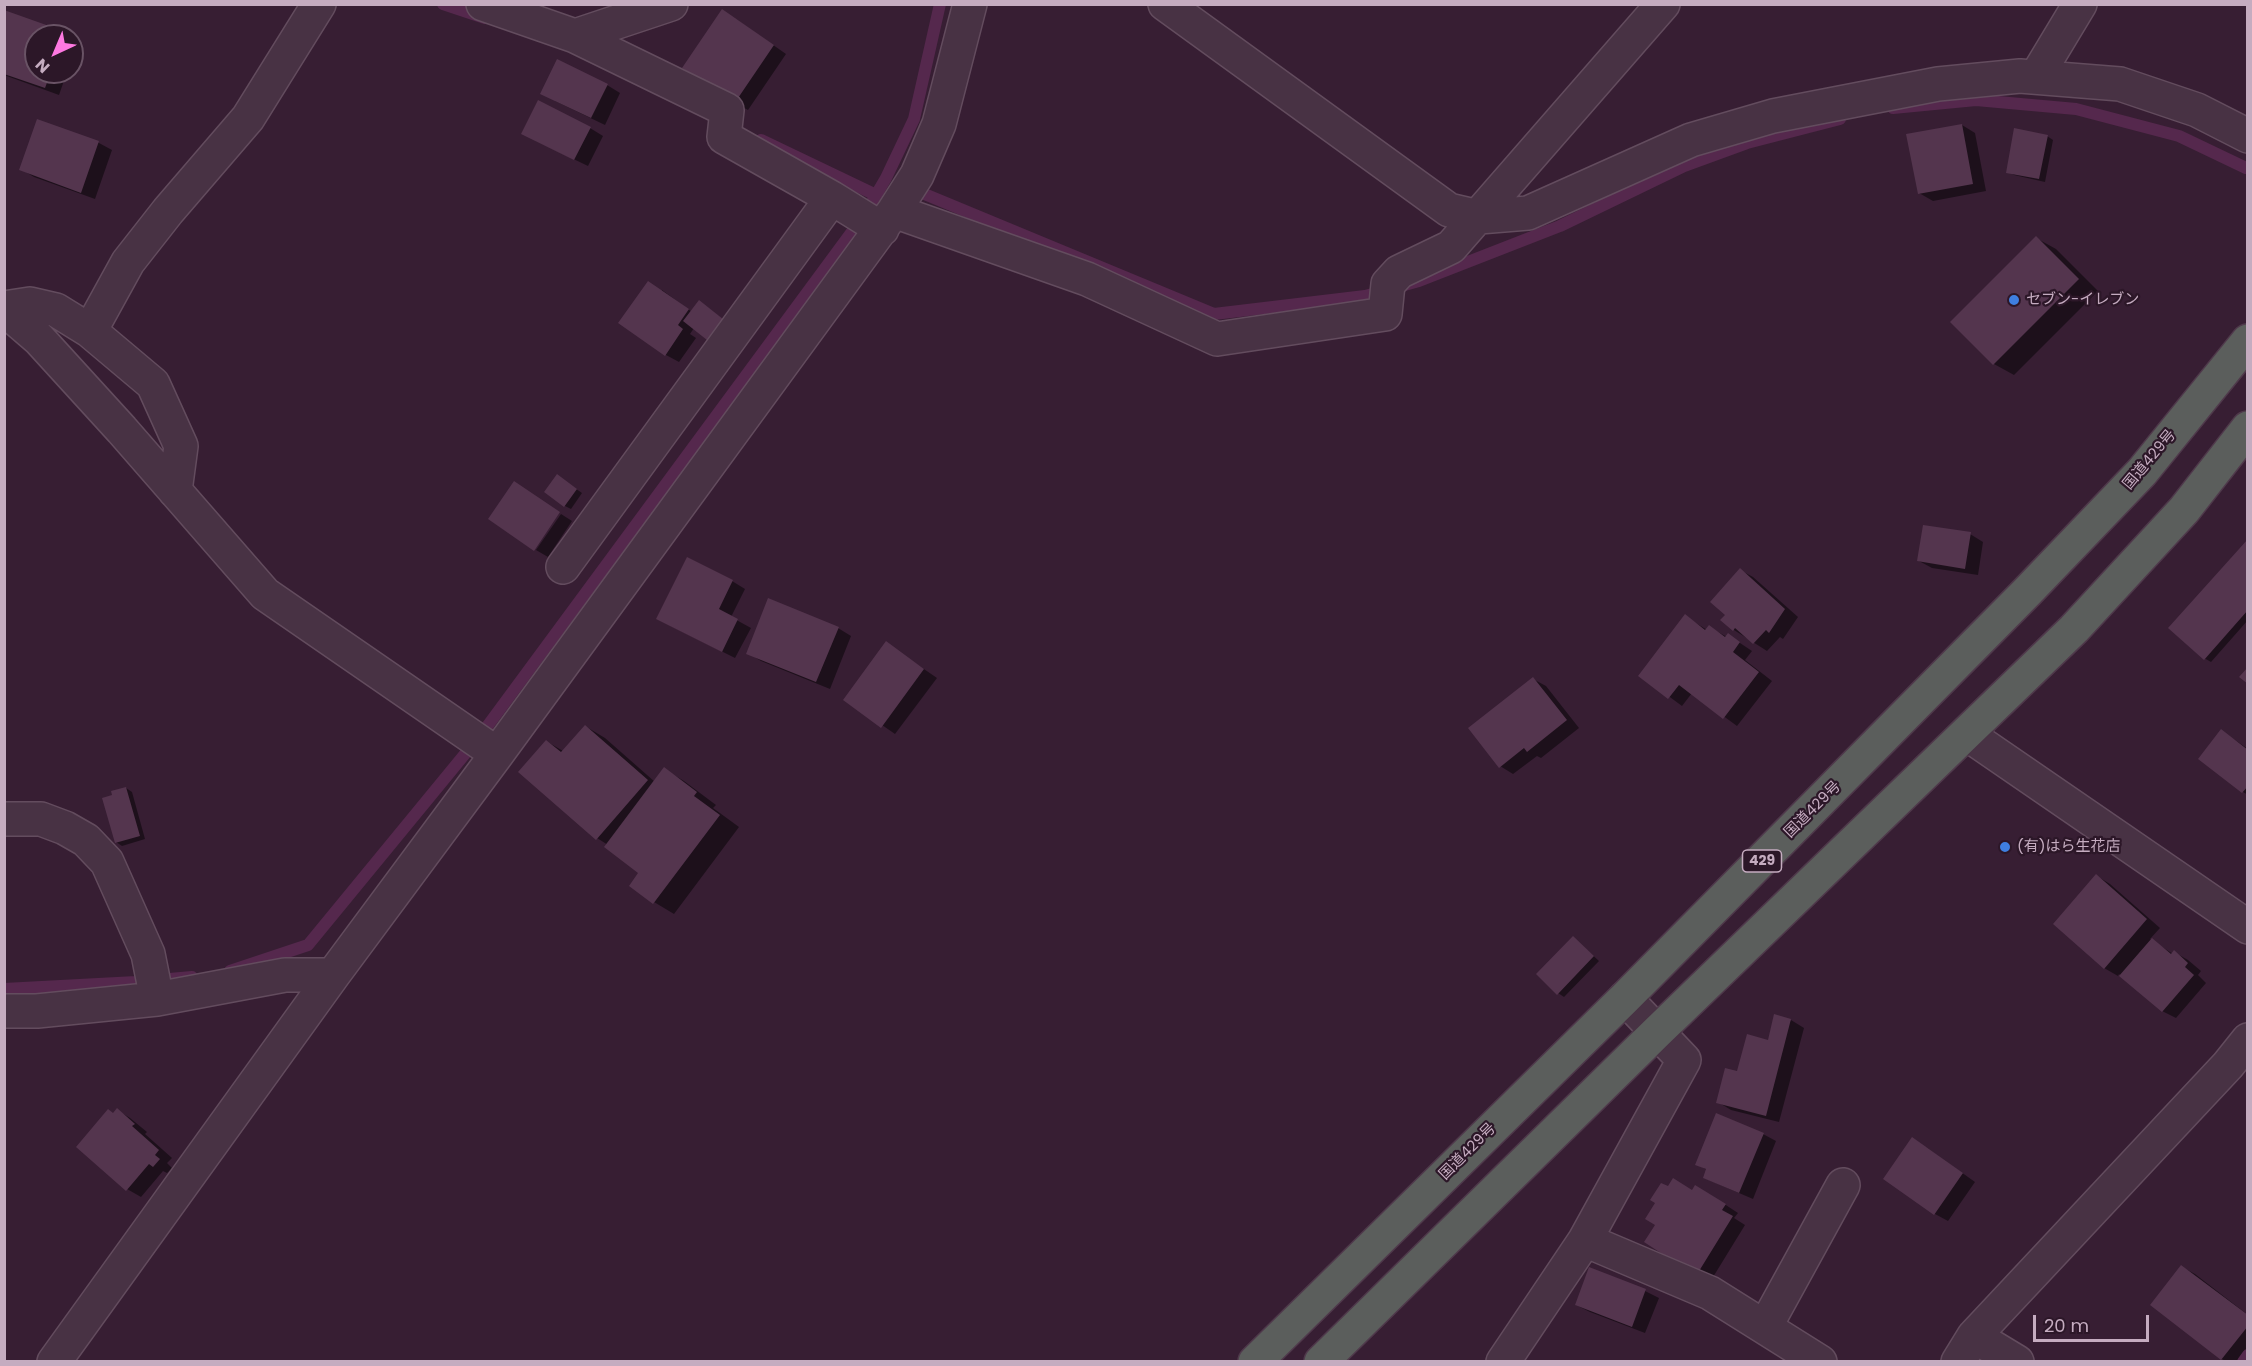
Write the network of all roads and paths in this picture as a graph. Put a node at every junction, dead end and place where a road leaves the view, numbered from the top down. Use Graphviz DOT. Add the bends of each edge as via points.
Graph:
graph roads {
  1 [pos="319,4"];
  2 [pos="483,4"];
  3 [pos="671,4"];
  4 [pos="970,4"];
  5 [pos="1165,4"];
  6 [pos="1664,4"];
  7 [pos="2080,4"];
  8 [pos="574,36"];
  9 [pos="2036,77"];
  10 [pos="2247,136"];
  11 [pos="866,214"];
  12 [pos="1479,217"];
  13 [pos="4,308"];
  14 [pos="90,331"];
  15 [pos="2247,341"];
  16 [pos="2247,428"];
  17 [pos="175,491"];
  18 [pos="563,567"];
  19 [pos="1967,734"];
  20 [pos="483,745"];
  21 [pos="4,819"];
  22 [pos="2247,927"];
  23 [pos="333,975"];
  24 [pos="156,995"];
  25 [pos="1625,998"];
  26 [pos="4,1011"];
  27 [pos="1657,1032"];
  28 [pos="2247,1040"];
  29 [pos="1843,1185"];
  30 [pos="1585,1240"];
  31 [pos="1765,1327"];
  32 [pos="1966,1349"];
  33 [pos="54,1362"];
  34 [pos="1255,1362"];
  35 [pos="1322,1362"];
  36 [pos="1503,1362"];
  37 [pos="1820,1362"];
  38 [pos="2017,1362"];
  1 -- 14 [label="street" via="248,118 128,262"];
  2 -- 8 [label="street"];
  3 -- 8 [label="street"];
  4 -- 11 [label="street" via="939,124 917,175"];
  5 -- 12 [label="street" via="1449,210"];
  6 -- 12 [label="street"];
  7 -- 9 [label="street"];
  8 -- 11 [label="street" via="727,110 724,136"];
  9 -- 10 [label="street" via="2120,84 2197,110"];
  9 -- 12 [label="street" via="2020,75 1938,84 1773,117 1691,140 1528,213"];
  11 -- 12 [label="street" via="1087,279 1217,339 1385,314 1388,291 1399,272 1451,247"];
  11 -- 18 [label="street"];
  11 -- 20 [label="street"];
  13 -- 14 [label="street" via="30,304 56,310"];
  13 -- 17 [label="street" via="39,339"];
  14 -- 17 [label="street" via="153,384 181,446"];
  15 -- 25 [label="highway, 国道429号 / 429" via="2142,472 1925,698"];
  16 -- 19 [label="highway" via="2184,510 2074,629"];
  17 -- 20 [label="street" via="265,594"];
  19 -- 22 [label="street"];
  19 -- 27 [label="highway"];
  20 -- 23 [label="street"];
  21 -- 24 [label="street" via="41,819 66,828 86,840 107,862 148,954"];
  23 -- 24 [label="street" via="285,975"];
  23 -- 33 [label="street"];
  24 -- 26 [label="street" via="37,1011"];
  25 -- 27 [label="street"];
  25 -- 34 [label="highway, 国道429号 / 429"];
  27 -- 30 [label="street" via="1684,1060"];
  27 -- 35 [label="highway"];
  28 -- 32 [label="street"];
  29 -- 31 [label="street"];
  30 -- 31 [label="street" via="1710,1293"];
  30 -- 36 [label="street"];
  31 -- 37 [label="street"];
  32 -- 38 [label="street"];
}
